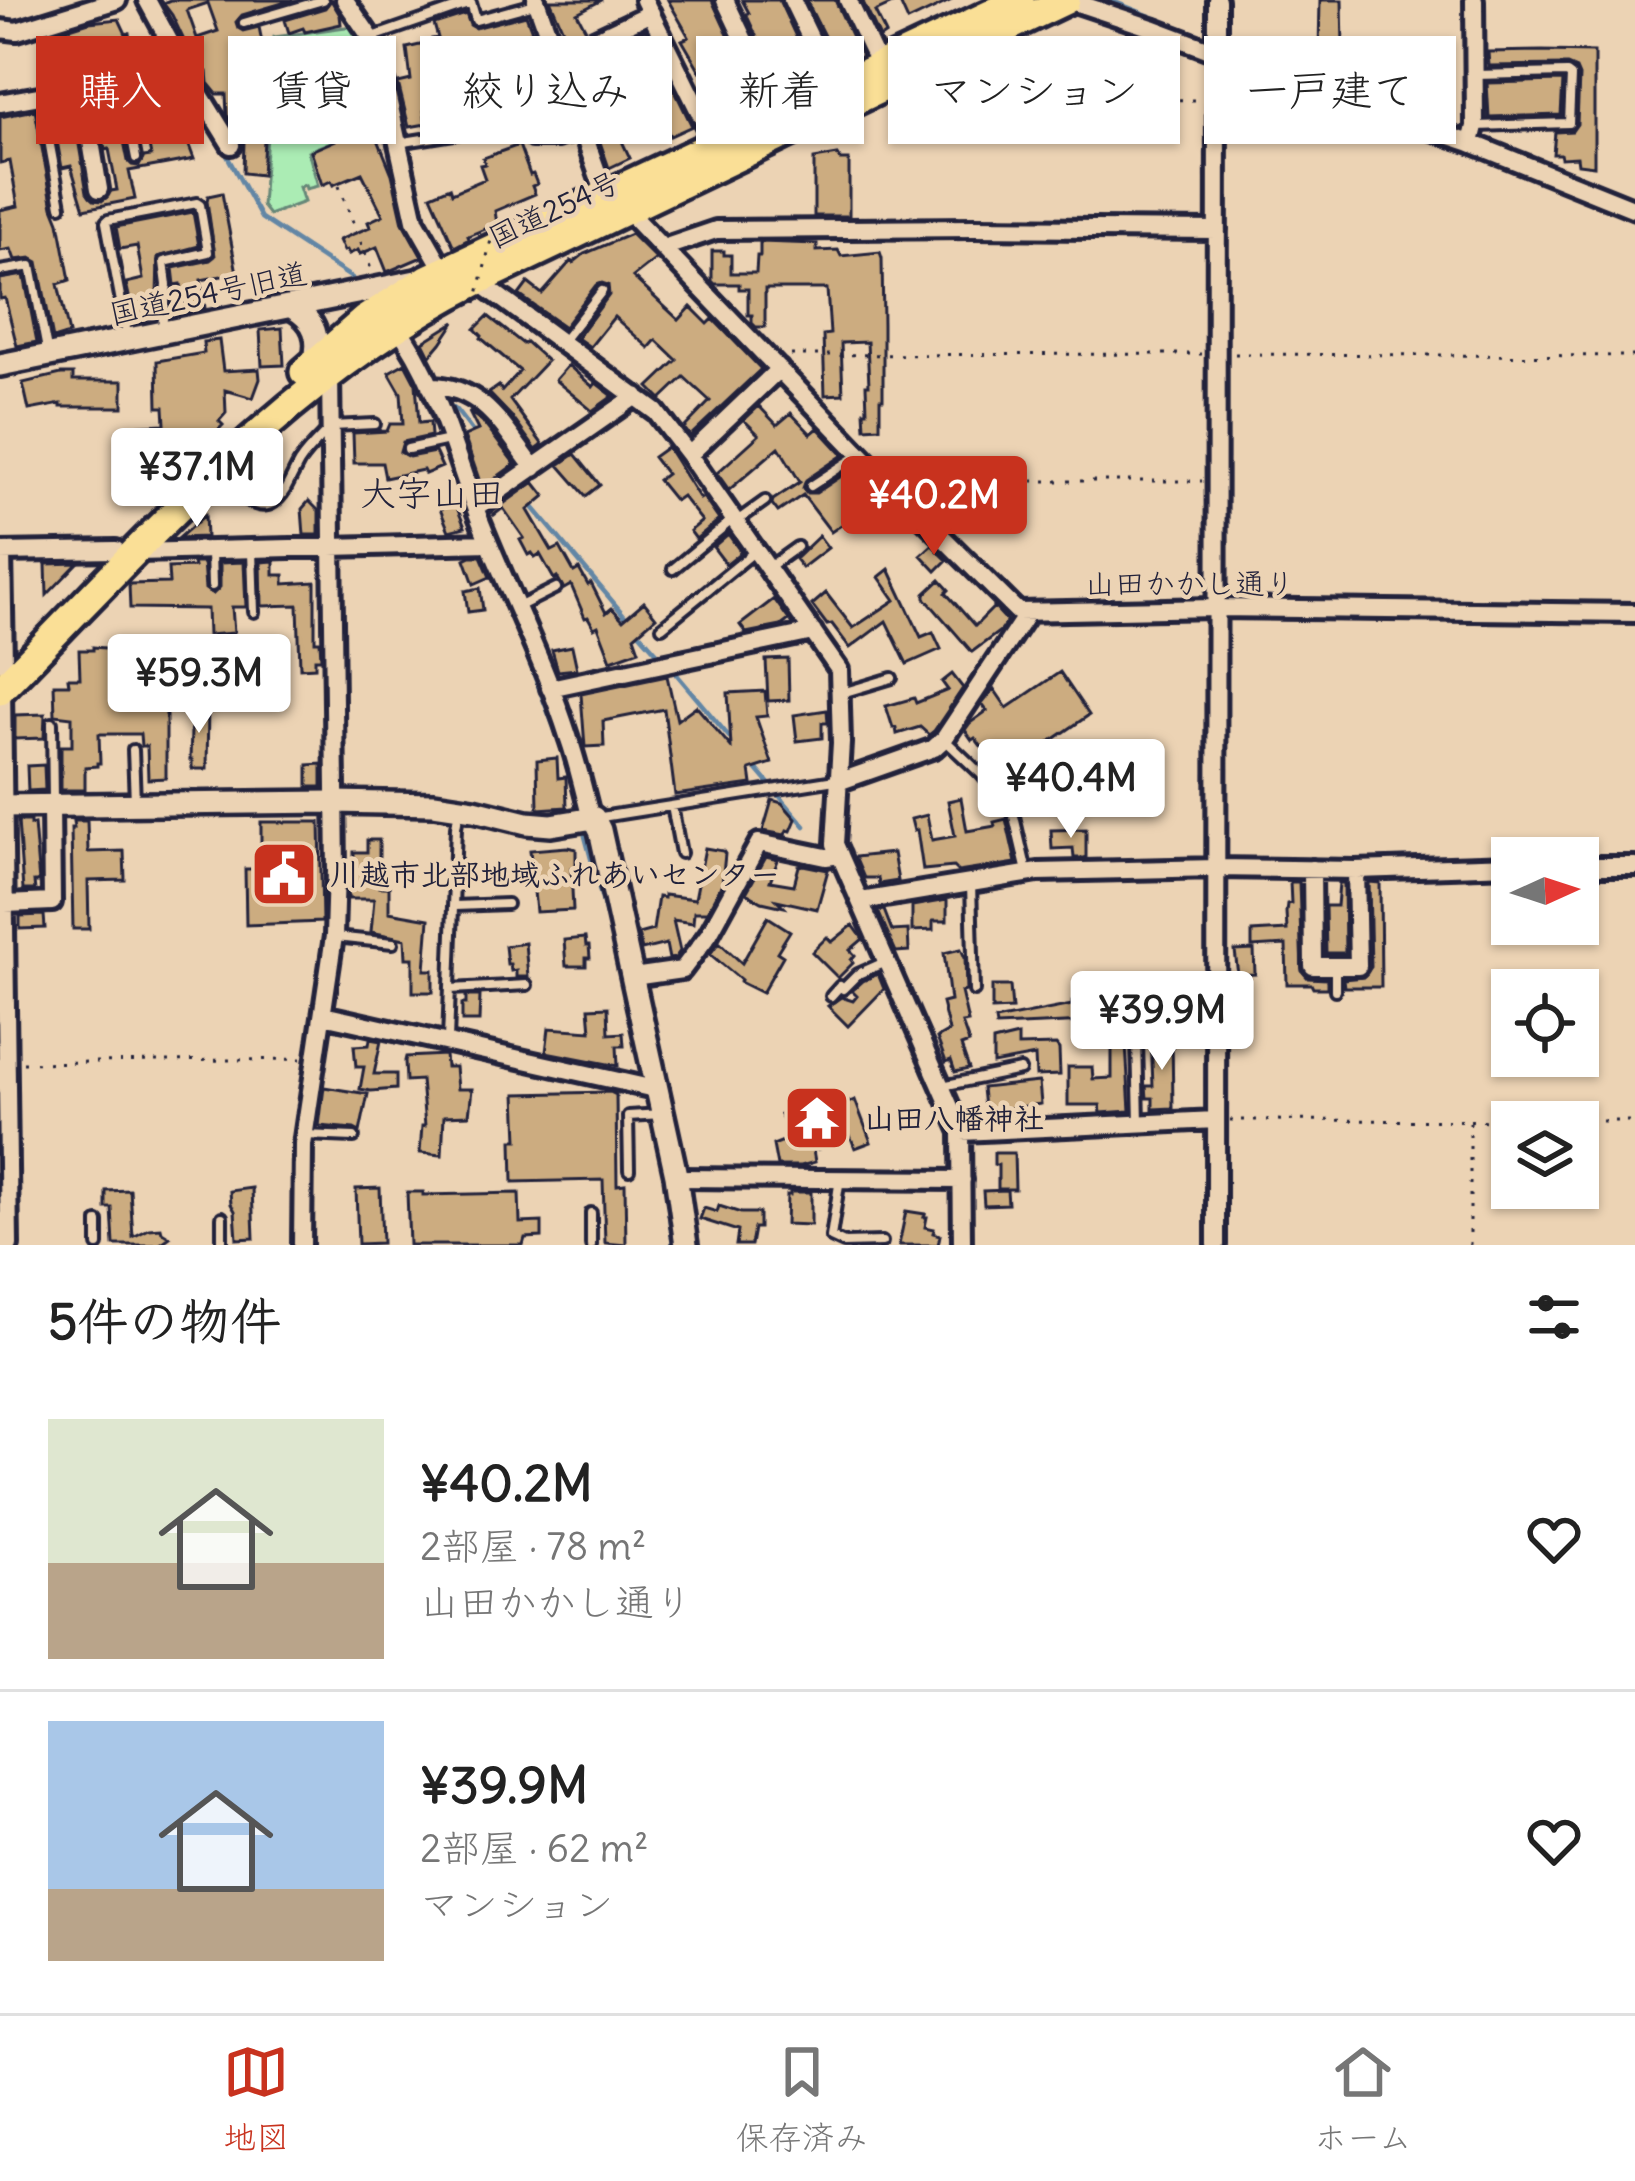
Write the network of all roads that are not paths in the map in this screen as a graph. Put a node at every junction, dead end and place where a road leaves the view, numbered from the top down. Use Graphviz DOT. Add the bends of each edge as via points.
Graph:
graph roads {
  1 [pos="117,0"];
  2 [pos="147,0"];
  3 [pos="323,0"];
  4 [pos="345,0"];
  5 [pos="725,0"];
  6 [pos="792,0"];
  7 [pos="848,0"];
  8 [pos="1020,0"];
  9 [pos="1067,0"];
  10 [pos="1217,0"];
  11 [pos="1474,0"];
  12 [pos="536,2"];
  13 [pos="648,6"];
  14 [pos="244,22"];
  15 [pos="0,29"];
  16 [pos="167,36"];
  17 [pos="369,36"];
  18 [pos="374,36"];
  19 [pos="548,36"];
  20 [pos="597,36"];
  21 [pos="742,36"];
  22 [pos="809,36"];
  23 [pos="1218,36"];
  24 [pos="1204,49"];
  25 [pos="1474,75"];
  26 [pos="881,77"];
  27 [pos="864,81"];
  28 [pos="36,96"];
  29 [pos="204,101"];
  30 [pos="0,103"];
  31 [pos="696,105"];
  32 [pos="1456,130"];
  33 [pos="396,133"];
  34 [pos="1473,134"];
  35 [pos="420,139"];
  36 [pos="398,143"];
  37 [pos="50,144"];
  38 [pos="91,144"];
  39 [pos="133,144"];
  40 [pos="589,144"];
  41 [pos="715,144"];
  42 [pos="1218,144"];
  43 [pos="231,145"];
  44 [pos="136,158"];
  45 [pos="99,189"];
  46 [pos="617,204"];
  47 [pos="61,206"];
  48 [pos="1635,208"];
  49 [pos="1217,230"];
  50 [pos="663,248"];
  51 [pos="0,271"];
  52 [pos="436,275"];
  53 [pos="602,291"];
  54 [pos="477,292"];
  55 [pos="293,308"];
  56 [pos="365,319"];
  57 [pos="396,325"];
  58 [pos="161,334"];
  59 [pos="129,340"];
  60 [pos="561,343"];
  61 [pos="48,356"];
  62 [pos="1,361"];
  63 [pos="322,368"];
  64 [pos="779,369"];
  65 [pos="430,386"];
  66 [pos="636,396"];
  67 [pos="374,424"];
  68 [pos="332,426"];
  69 [pos="451,439"];
  70 [pos="408,449"];
  71 [pos="860,454"];
  72 [pos="689,455"];
  73 [pos="534,468"];
  74 [pos="217,472"];
  75 [pos="811,486"];
  76 [pos="765,501"];
  77 [pos="475,508"];
  78 [pos="735,521"];
  79 [pos="489,543"];
  80 [pos="797,547"];
  81 [pos="332,548"];
  82 [pos="1,549"];
  83 [pos="252,550"];
  84 [pos="126,551"];
  85 [pos="211,551"];
  86 [pos="756,551"];
  87 [pos="766,568"];
  88 [pos="673,569"];
  89 [pos="212,586"];
  90 [pos="556,588"];
  91 [pos="516,608"];
  92 [pos="1215,608"];
  93 [pos="254,612"];
  94 [pos="1028,612"];
  95 [pos="1635,613"];
  96 [pos="662,627"];
  97 [pos="824,638"];
  98 [pos="1,678"];
  99 [pos="892,678"];
  100 [pos="550,688"];
  101 [pos="840,693"];
  102 [pos="52,723"];
  103 [pos="944,739"];
  104 [pos="134,750"];
  105 [pos="838,781"];
  106 [pos="334,802"];
  107 [pos="134,804"];
  108 [pos="52,805"];
  109 [pos="2,806"];
  110 [pos="672,806"];
  111 [pos="459,808"];
  112 [pos="592,819"];
  113 [pos="681,854"];
  114 [pos="840,855"];
  115 [pos="1599,866"];
  116 [pos="1635,866"];
  117 [pos="1491,867"];
  118 [pos="1217,868"];
  119 [pos="1312,869"];
  120 [pos="1356,870"];
  121 [pos="1028,873"];
  122 [pos="971,882"];
  123 [pos="861,901"];
  124 [pos="5,904"];
  125 [pos="507,904"];
  126 [pos="454,906"];
  127 [pos="334,937"];
  128 [pos="393,943"];
  129 [pos="886,961"];
  130 [pos="1335,966"];
  131 [pos="633,977"];
  132 [pos="3,979"];
  133 [pos="527,985"];
  134 [pos="450,988"];
  135 [pos="1335,990"];
  136 [pos="974,991"];
  137 [pos="831,996"];
  138 [pos="323,1015"];
  139 [pos="1100,1036"];
  140 [pos="448,1043"];
  141 [pos="3,1063"];
  142 [pos="1020,1070"];
  143 [pos="942,1087"];
  144 [pos="659,1090"];
  145 [pos="664,1114"];
  146 [pos="1216,1120"];
  147 [pos="1138,1123"];
  148 [pos="961,1132"];
  149 [pos="304,1135"];
  150 [pos="354,1138"];
  151 [pos="629,1170"];
  152 [pos="677,1178"];
  153 [pos="840,1178"];
  154 [pos="962,1180"];
  155 [pos="591,1213"];
  156 [pos="222,1216"];
  157 [pos="98,1222"];
  158 [pos="882,1242"];
  159 [pos="9,1245"];
  160 [pos="98,1245"];
  161 [pos="222,1245"];
  162 [pos="302,1245"];
  163 [pos="592,1245"];
  164 [pos="686,1245"];
  165 [pos="962,1245"];
  166 [pos="1216,1245"];
  1 -- 15 [label="street" via="17,31"];
  2 -- 16 [label="street"];
  3 -- 14 [label="lane"];
  4 -- 17 [label="street"];
  5 -- 21 [label="street"];
  6 -- 22 [label="street"];
  7 -- 26 [label="street"];
  8 -- 26 [label="highway, 国道254号"];
  9 -- 24 [label="street"];
  9 -- 26 [label="highway, 国道254号"];
  10 -- 23 [label="street"];
  11 -- 25 [label="street"];
  12 -- 18 [label="lane" via="476,20 471,4"];
  12 -- 19 [label="street"];
  13 -- 20 [label="street"];
  13 -- 31 [label="street"];
  25 -- 34 [label="street"];
  25 -- 34 [label="lane" via="1571,76 1571,121"];
  26 -- 27 [label="highway, 国道254号"];
  26 -- 46 [label="highway, 国道254号"];
  28 -- 30 [label="street"];
  29 -- 43 [label="street"];
  32 -- 34 [label="street"];
  33 -- 36 [label="street"];
  34 -- 48 [label="street"];
  35 -- 36 [label="lane"];
  36 -- 52 [label="street"];
  37 -- 47 [label="lane"];
  38 -- 45 [label="street"];
  39 -- 44 [label="lane"];
  40 -- 46 [label="street"];
  41 -- 46 [label="highway, 国道254号"];
  42 -- 49 [label="street"];
  46 -- 50 [label="street"];
  46 -- 52 [label="highway, 国道254号"];
  46 -- 54 [label="highway, 国道254号"];
  49 -- 50 [label="street" via="716,230"];
  49 -- 92 [label="street"];
  50 -- 64 [label="street"];
  51 -- 61 [label="lane" via="32,266"];
  52 -- 55 [label="street, 国道254号旧道"];
  52 -- 56 [label="highway, 国道254号"];
  53 -- 60 [label="lane"];
  54 -- 57 [label="highway, 国道254号"];
  54 -- 60 [label="street"];
  55 -- 56 [label="street"];
  55 -- 58 [label="street, 国道254号旧道"];
  55 -- 63 [label="street" via="315,329"];
  56 -- 57 [label="street"];
  56 -- 63 [label="highway, 国道254号"];
  57 -- 63 [label="highway, 国道254号"];
  57 -- 65 [label="street"];
  58 -- 59 [label="street, 国道254号旧道"];
  58 -- 59 [label="lane" via="164,262 208,252 197,203 106,222"];
  59 -- 61 [label="street, 国道254号旧道"];
  60 -- 66 [label="street"];
  61 -- 62 [label="street, 国道254号旧道"];
  63 -- 68 [label="street"];
  63 -- 74 [label="highway"];
  63 -- 84 [label="highway" via="207,460"];
  64 -- 71 [label="street"];
  64 -- 72 [label="street"];
  65 -- 69 [label="street"];
  65 -- 73 [label="street" via="482,402"];
  66 -- 72 [label="street" via="676,426"];
  66 -- 73 [label="street"];
  67 -- 68 [label="lane"];
  68 -- 74 [label="lane" via="268,505 247,501"];
  68 -- 81 [label="street"];
  69 -- 70 [label="lane"];
  69 -- 77 [label="street"];
  71 -- 75 [label="lane"];
  71 -- 94 [label="street" via="1018,612"];
  72 -- 78 [label="street"];
  73 -- 77 [label="street"];
  74 -- 84 [label="highway"];
  76 -- 78 [label="lane"];
  77 -- 79 [label="street"];
  78 -- 86 [label="street"];
  78 -- 88 [label="lane"];
  79 -- 81 [label="street"];
  79 -- 91 [label="street"];
  80 -- 87 [label="lane"];
  81 -- 83 [label="street"];
  81 -- 106 [label="street"];
  82 -- 84 [label="street"];
  82 -- 98 [label="street"];
  83 -- 85 [label="street"];
  83 -- 93 [label="lane"];
  84 -- 85 [label="street"];
  84 -- 98 [label="highway"];
  85 -- 89 [label="lane"];
  86 -- 87 [label="street"];
  86 -- 96 [label="lane"];
  87 -- 97 [label="street"];
  90 -- 91 [label="lane"];
  91 -- 100 [label="street"];
  92 -- 94 [label="street, 山田かかし通り"];
  92 -- 95 [label="street, 山田かかし通り"];
  92 -- 118 [label="street"];
  94 -- 103 [label="street"];
  97 -- 100 [label="street"];
  97 -- 101 [label="street"];
  98 -- 109 [label="street"];
  99 -- 101 [label="lane"];
  100 -- 112 [label="street"];
  101 -- 105 [label="street"];
  102 -- 108 [label="lane"];
  103 -- 105 [label="street"];
  103 -- 121 [label="lane" via="1013,812"];
  104 -- 107 [label="lane"];
  105 -- 110 [label="lane"];
  105 -- 114 [label="street"];
  106 -- 107 [label="street"];
  106 -- 111 [label="street"];
  106 -- 127 [label="street"];
  107 -- 108 [label="street"];
  108 -- 109 [label="street"];
  108 -- 124 [label="street" via="52,902"];
  109 -- 124 [label="street"];
  110 -- 112 [label="lane"];
  110 -- 113 [label="lane"];
  111 -- 112 [label="street" via="551,825"];
  111 -- 126 [label="lane"];
  112 -- 131 [label="street"];
  114 -- 123 [label="street"];
  114 -- 131 [label="street" via="759,843 682,970"];
  115 -- 116 [label="street"];
  117 -- 120 [label="street"];
  118 -- 119 [label="street"];
  118 -- 121 [label="street"];
  118 -- 146 [label="street"];
  119 -- 120 [label="street"];
  119 -- 130 [label="street" via="1313,965"];
  120 -- 130 [label="street" via="1358,966"];
  121 -- 122 [label="street"];
  122 -- 123 [label="street"];
  122 -- 136 [label="lane"];
  123 -- 129 [label="street"];
  124 -- 132 [label="street"];
  125 -- 126 [label="lane"];
  126 -- 134 [label="lane"];
  127 -- 128 [label="lane"];
  127 -- 138 [label="street"];
  129 -- 137 [label="lane"];
  129 -- 143 [label="street"];
  130 -- 135 [label="lane"];
  131 -- 144 [label="street"];
  132 -- 141 [label="street"];
  133 -- 134 [label="lane"];
  134 -- 140 [label="lane"];
  138 -- 140 [label="street"];
  138 -- 149 [label="street"];
  139 -- 147 [label="lane" via="1137,1039"];
  140 -- 144 [label="street"];
  141 -- 159 [label="street"];
  142 -- 143 [label="lane"];
  143 -- 148 [label="street"];
  144 -- 145 [label="street"];
  145 -- 151 [label="lane" via="628,1116"];
  145 -- 152 [label="street"];
  146 -- 147 [label="street"];
  146 -- 166 [label="street"];
  147 -- 148 [label="street"];
  148 -- 154 [label="street"];
  149 -- 150 [label="lane"];
  149 -- 162 [label="street"];
  152 -- 153 [label="street"];
  152 -- 164 [label="street"];
  153 -- 154 [label="street"];
  153 -- 158 [label="lane" via="831,1237"];
  154 -- 165 [label="street"];
  155 -- 163 [label="lane"];
  156 -- 161 [label="lane"];
  157 -- 160 [label="lane"];
}
